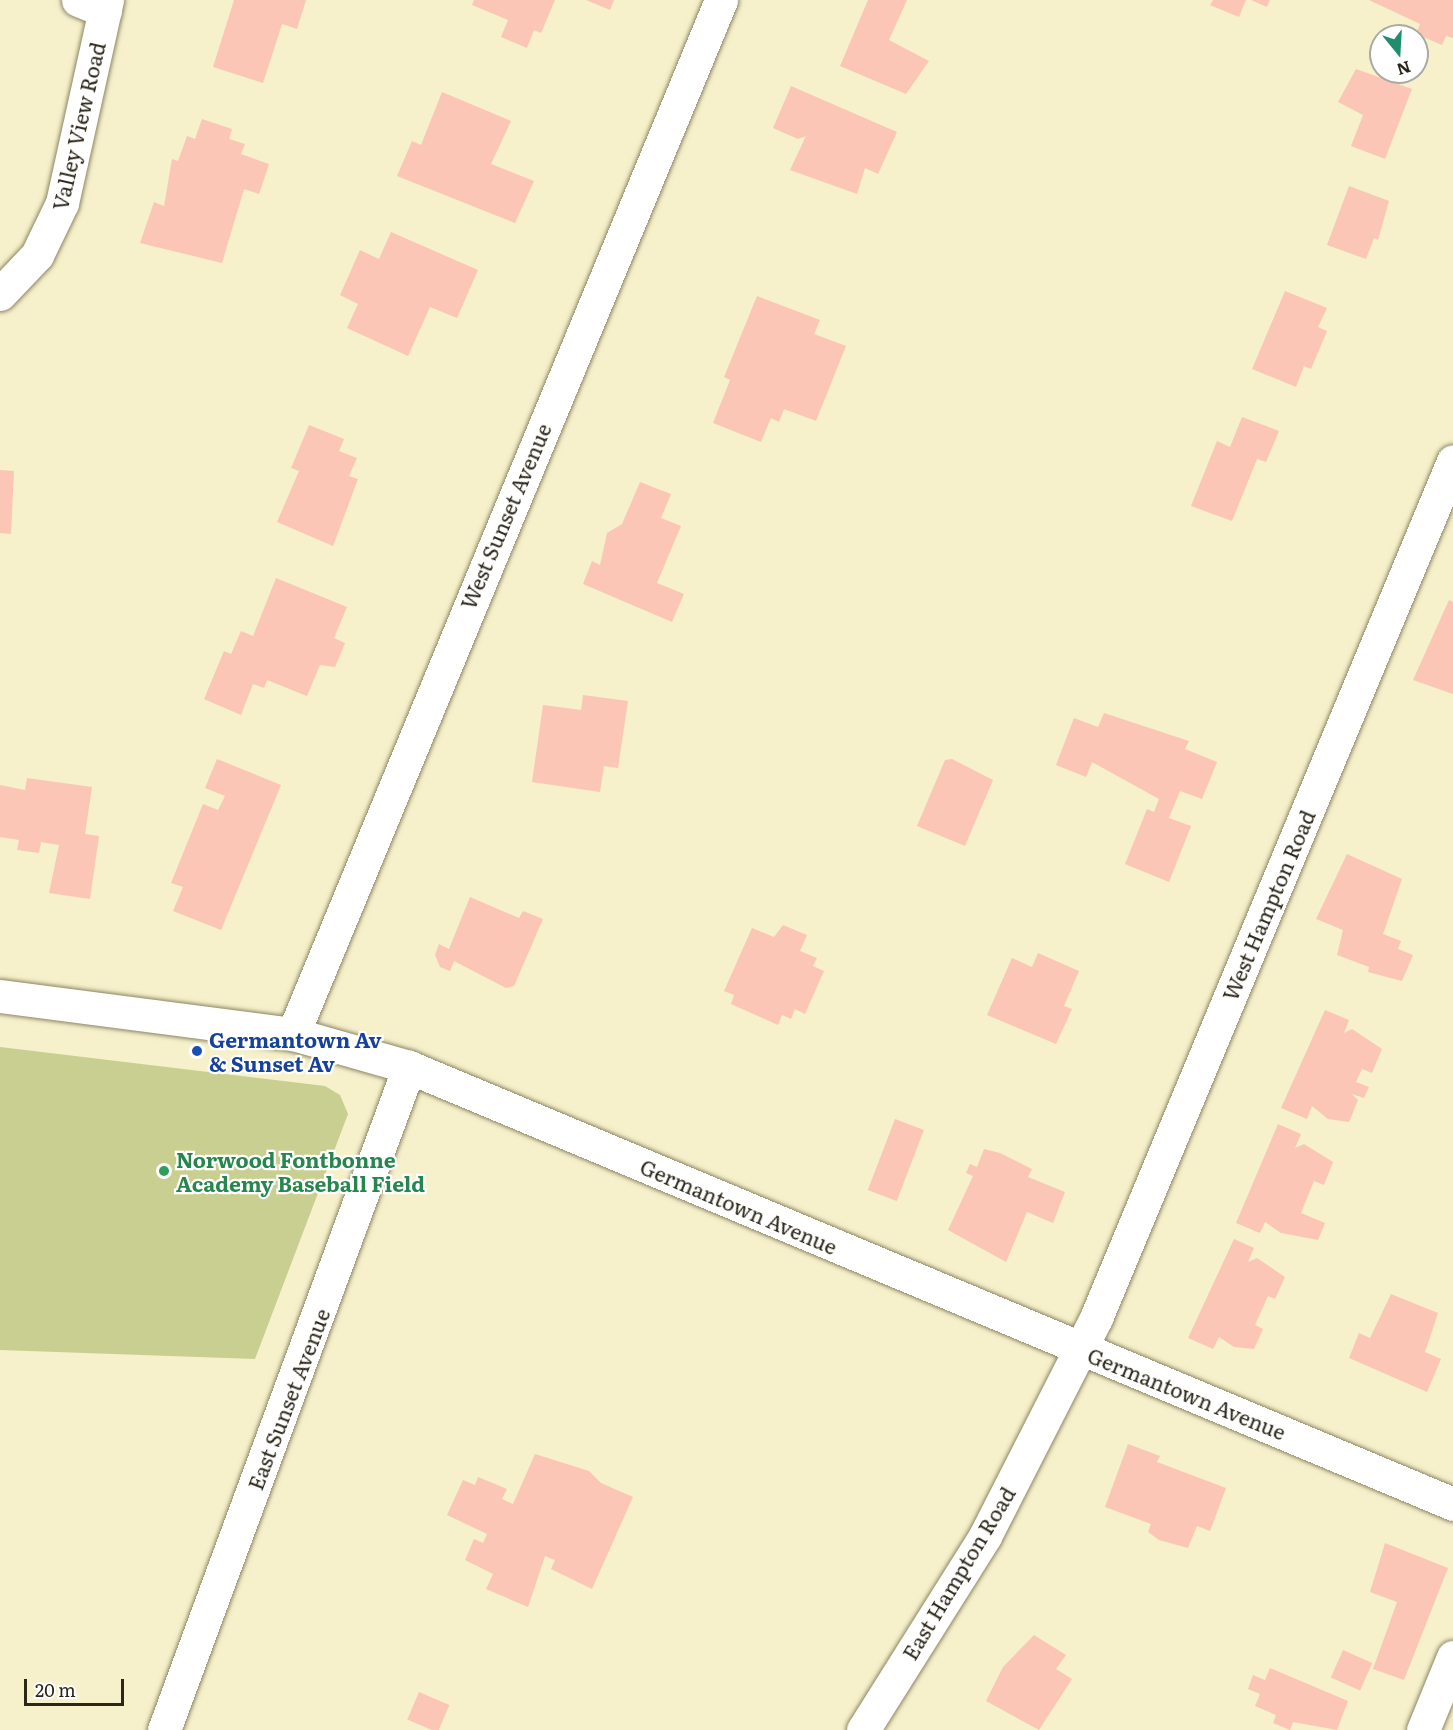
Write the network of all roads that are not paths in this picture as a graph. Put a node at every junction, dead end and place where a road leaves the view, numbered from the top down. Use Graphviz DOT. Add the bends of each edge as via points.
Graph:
graph roads {
  1 [pos="721,0"];
  2 [pos="97,4"];
  3 [pos="0,294"];
  4 [pos="1453,461"];
  5 [pos="0,996"];
  6 [pos="293,1034"];
  7 [pos="409,1067"];
  8 [pos="1080,1348"];
  9 [pos="1453,1504"];
  10 [pos="1453,1657"];
  11 [pos="164,1730"];
  12 [pos="863,1730"];
  13 [pos="1423,1730"];
  1 -- 6 [label="street, West Sunset Avenue"];
  2 -- 3 [label="street, Valley View Road" via="62,202 37,255"];
  4 -- 8 [label="street, West Hampton Road"];
  5 -- 6 [label="street, Germantown Avenue"];
  6 -- 7 [label="street, Germantown Avenue"];
  7 -- 8 [label="street, Germantown Avenue"];
  7 -- 11 [label="street, East Sunset Avenue"];
  8 -- 9 [label="street, Germantown Avenue"];
  8 -- 12 [label="street, East Hampton Road" via="985,1536"];
  10 -- 13 [label="street"];
}
